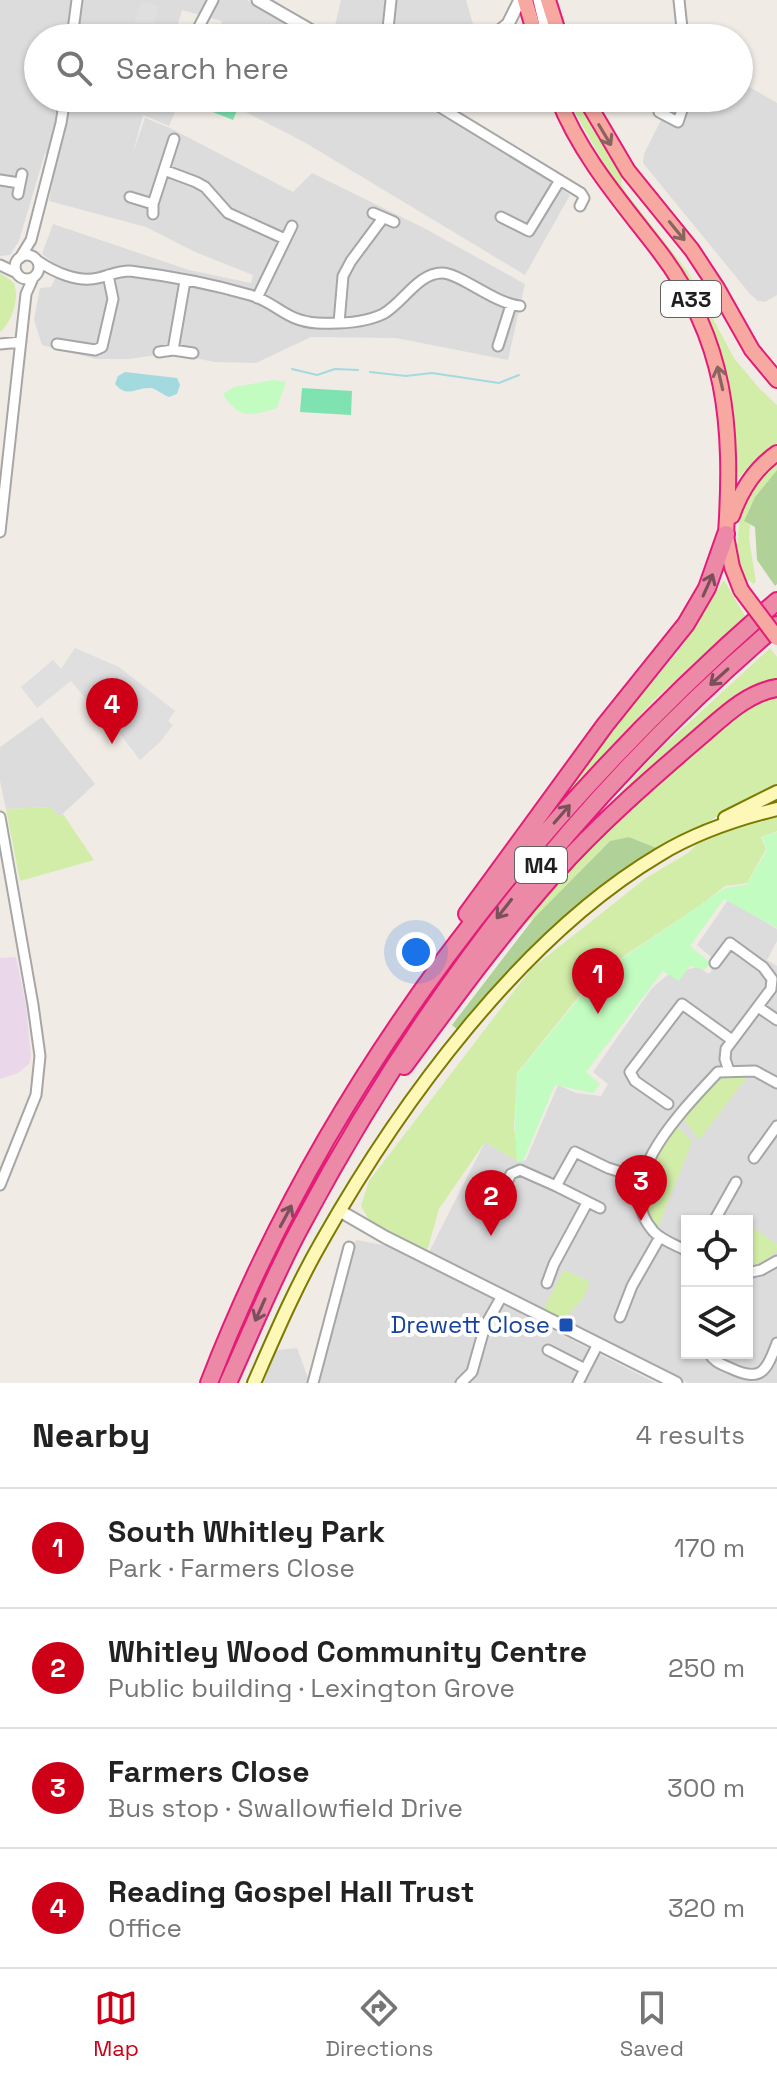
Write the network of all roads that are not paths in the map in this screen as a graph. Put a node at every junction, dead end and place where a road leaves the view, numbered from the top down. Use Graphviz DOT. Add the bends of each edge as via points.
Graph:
graph roads {
  1 [pos="77,0"];
  2 [pos="213,0"];
  3 [pos="258,0"];
  4 [pos="391,0"];
  5 [pos="522,0"];
  6 [pos="539,0"];
  7 [pos="548,0"];
  8 [pos="679,0"];
  9 [pos="74,24"];
  10 [pos="200,24"];
  11 [pos="300,24"];
  12 [pos="388,24"];
  13 [pos="508,24"];
  14 [pos="539,24"];
  15 [pos="545,24"];
  16 [pos="548,24"];
  17 [pos="682,24"];
  18 [pos="63,112"];
  19 [pos="451,112"];
  20 [pos="563,112"];
  21 [pos="593,112"];
  22 [pos="659,112"];
  23 [pos="681,112"];
  24 [pos="174,139"];
  25 [pos="164,170"];
  26 [pos="0,180"];
  27 [pos="560,180"];
  28 [pos="18,194"];
  29 [pos="130,197"];
  30 [pos="580,206"];
  31 [pos="501,217"];
  32 [pos="394,222"];
  33 [pos="292,226"];
  34 [pos="285,239"];
  35 [pos="31,240"];
  36 [pos="35,259"];
  37 [pos="2,265"];
  38 [pos="18,268"];
  39 [pos="53,271"];
  40 [pos="108,275"];
  41 [pos="35,276"];
  42 [pos="185,281"];
  43 [pos="26,294"];
  44 [pos="257,298"];
  45 [pos="339,323"];
  46 [pos="74,334"];
  47 [pos="21,342"];
  48 [pos="0,344"];
  49 [pos="57,344"];
  50 [pos="71,346"];
  51 [pos="498,346"];
  52 [pos="173,350"];
  53 [pos="159,352"];
  54 [pos="193,353"];
  55 [pos="777,380"];
  56 [pos="777,453"];
  57 [pos="0,532"];
  58 [pos="726,534"];
  59 [pos="777,601"];
  60 [pos="777,625"];
  61 [pos="777,638"];
  62 [pos="777,688"];
  63 [pos="777,795"];
  64 [pos="777,809"];
  65 [pos="0,817"];
  66 [pos="702,833"];
  67 [pos="715,963"];
  68 [pos="426,984"];
  69 [pos="758,1007"];
  70 [pos="777,1020"];
  71 [pos="732,1040"];
  72 [pos="729,1071"];
  73 [pos="777,1083"];
  74 [pos="668,1104"];
  75 [pos="777,1126"];
  76 [pos="347,1141"];
  77 [pos="754,1158"];
  78 [pos="5,1159"];
  79 [pos="640,1178"];
  80 [pos="736,1182"];
  81 [pos="0,1185"];
  82 [pos="556,1186"];
  83 [pos="587,1203"];
  84 [pos="495,1207"];
  85 [pos="600,1208"];
  86 [pos="340,1211"];
  87 [pos="717,1215"];
  88 [pos="660,1237"];
  89 [pos="349,1247"];
  90 [pos="681,1248"];
  91 [pos="777,1261"];
  92 [pos="753,1272"];
  93 [pos="547,1283"];
  94 [pos="502,1296"];
  95 [pos="620,1317"];
  96 [pos="777,1343"];
  97 [pos="598,1344"];
  98 [pos="548,1350"];
  99 [pos="712,1359"];
  100 [pos="583,1378"];
  101 [pos="209,1383"];
  102 [pos="228,1383"];
  103 [pos="254,1383"];
  104 [pos="313,1383"];
  105 [pos="461,1383"];
  106 [pos="676,1383"];
  1 -- 9 [label="street"];
  2 -- 10 [label="street"];
  3 -- 11 [label="street"];
  4 -- 12 [label="street"];
  5 -- 13 [label="street"];
  5 -- 14 [label="highway"];
  6 -- 15 [label="street"];
  7 -- 16 [label="highway"];
  8 -- 17 [label="street"];
  18 -- 35 [label="street"];
  19 -- 27 [label="street"];
  58 -- 20 [label="highway, A33, one-way" via="728,431 705,328 682,283"];
  21 -- 55 [label="highway, A33, one-way" via="628,171 692,250 752,350"];
  22 -- 23 [label="street" via="678,122"];
  24 -- 25 [label="street"];
  25 -- 29 [label="street" via="153,209"];
  25 -- 34 [label="street" via="205,187 228,213"];
  26 -- 28 [label="street" via="21,178"];
  27 -- 30 [label="street" via="581,193"];
  27 -- 31 [label="street" via="529,231"];
  32 -- 45 [label="street" via="378,215 351,261 343,276"];
  33 -- 34 [label="street"];
  34 -- 44 [label="street"];
  35 -- 36 [label="street"];
  35 -- 38 [label="street"];
  36 -- 38 [label="street" via="26,255"];
  36 -- 39 [label="street"];
  36 -- 41 [label="street"];
  37 -- 38 [label="street"];
  38 -- 41 [label="street"];
  38 -- 43 [label="street"];
  39 -- 40 [label="street" via="88,280"];
  39 -- 41 [label="street"];
  40 -- 42 [label="street" via="130,271"];
  40 -- 50 [label="street" via="113,299 102,347"];
  41 -- 43 [label="street"];
  42 -- 44 [label="street"];
  42 -- 52 [label="street"];
  43 -- 47 [label="street"];
  44 -- 45 [label="street" via="299,321"];
  45 -- 51 [label="street" via="381,315 430,274 450,274 515,305"];
  46 -- 50 [label="street"];
  47 -- 48 [label="street"];
  47 -- 57 [label="street"];
  49 -- 50 [label="street"];
  52 -- 53 [label="street"];
  52 -- 54 [label="street"];
  56 -- 58 [label="highway" via="744,487"];
  58 -- 61 [label="highway, bridge" via="741,590"];
  68 -- 58 [label="highway, M4, one-way" via="514,847 686,624 707,588"];
  68 -- 59 [label="highway, M4, one-way" via="584,790 697,673"];
  60 -- 76 [label="highway, M4, one-way" via="641,754 517,893 432,1006"];
  62 -- 76 [label="highway, M4" via="752,696 699,738 556,872"];
  63 -- 66 [label="main road"];
  64 -- 66 [label="main road"];
  65 -- 78 [label="street" via="40,1056 37,1092"];
  66 -- 86 [label="main road" via="600,895 515,974 419,1092"];
  67 -- 69 [label="street" via="730,943 763,967 772,979 771,989"];
  101 -- 68 [label="highway, M4, one-way" via="251,1286 327,1140"];
  69 -- 70 [label="street"];
  69 -- 71 [label="street"];
  71 -- 72 [label="street" via="725,1059"];
  71 -- 74 [label="street" via="682,1004 630,1072"];
  72 -- 73 [label="street" via="755,1071"];
  72 -- 79 [label="street" via="718,1072 698,1093"];
  75 -- 77 [label="street"];
  76 -- 102 [label="highway, M4, one-way" via="273,1282"];
  78 -- 81 [label="street"];
  79 -- 82 [label="street" via="575,1152"];
  79 -- 88 [label="street" via="642,1209"];
  80 -- 87 [label="street"];
  82 -- 83 [label="street"];
  82 -- 84 [label="street" via="520,1170 511,1174"];
  83 -- 85 [label="street"];
  83 -- 93 [label="street"];
  86 -- 94 [label="street"];
  86 -- 103 [label="main road" via="305,1272"];
  88 -- 90 [label="street"];
  88 -- 95 [label="street"];
  89 -- 104 [label="street"];
  91 -- 92 [label="street"];
  94 -- 97 [label="street"];
  94 -- 105 [label="street" via="485,1326 472,1372"];
  96 -- 99 [label="street" via="768,1367 758,1375 746,1376"];
  97 -- 100 [label="street"];
  97 -- 106 [label="street"];
  98 -- 100 [label="street"];
}
